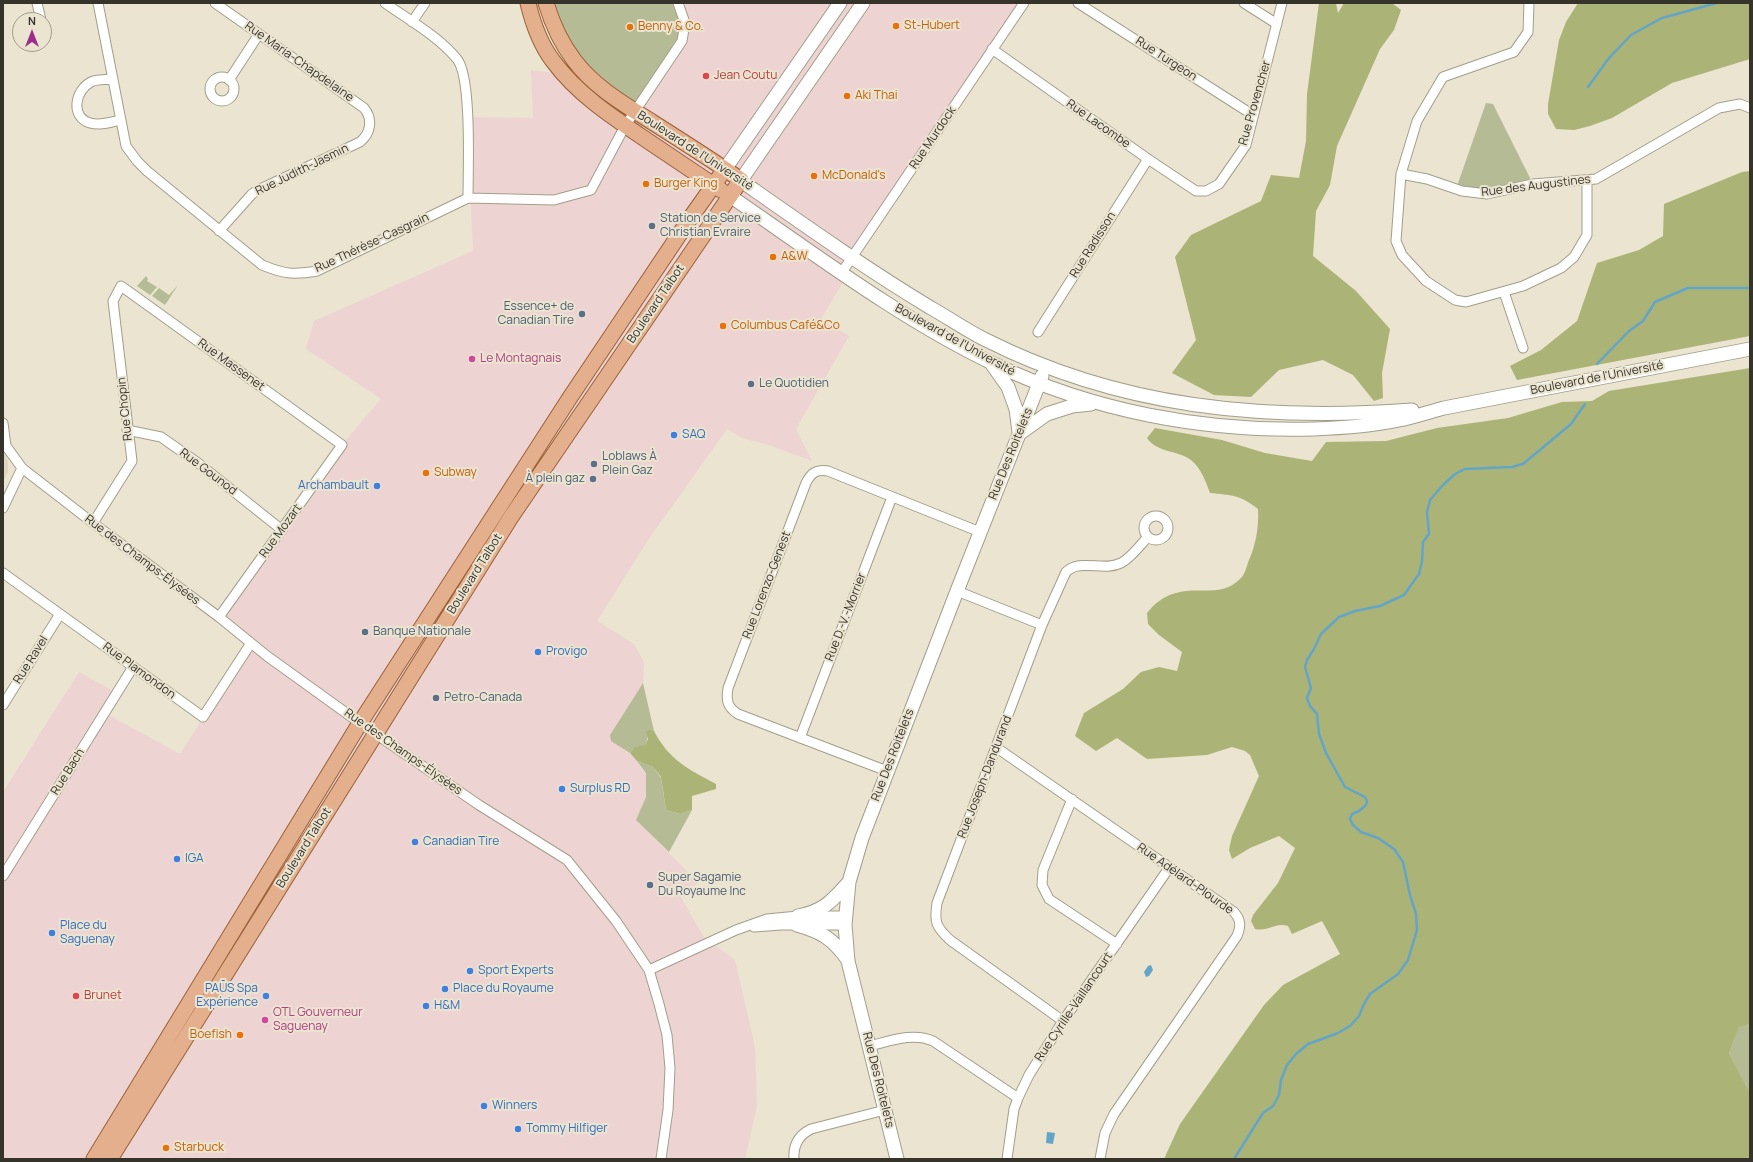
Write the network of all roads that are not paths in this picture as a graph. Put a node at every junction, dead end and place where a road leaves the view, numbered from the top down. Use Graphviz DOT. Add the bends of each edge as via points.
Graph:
graph roads {
  1 [pos="98,3"];
  2 [pos="215,3"];
  3 [pos="385,3"];
  4 [pos="425,3"];
  5 [pos="528,3"];
  6 [pos="546,3"];
  7 [pos="678,3"];
  8 [pos="840,3"];
  9 [pos="863,3"];
  10 [pos="1024,3"];
  11 [pos="1078,3"];
  12 [pos="1244,3"];
  13 [pos="1282,3"];
  14 [pos="1529,3"];
  15 [pos="412,22"];
  16 [pos="1277,24"];
  17 [pos="259,34"];
  18 [pos="992,49"];
  19 [pos="112,79"];
  20 [pos="229,80"];
  21 [pos="1750,108"];
  22 [pos="635,112"];
  23 [pos="1253,115"];
  24 [pos="121,120"];
  25 [pos="625,126"];
  26 [pos="370,129"];
  27 [pos="1148,159"];
  28 [pos="725,169"];
  29 [pos="1401,174"];
  30 [pos="741,180"];
  31 [pos="1587,180"];
  32 [pos="714,185"];
  33 [pos="1206,191"];
  34 [pos="730,196"];
  35 [pos="468,198"];
  36 [pos="219,231"];
  37 [pos="852,258"];
  38 [pos="842,272"];
  39 [pos="121,286"];
  40 [pos="1504,292"];
  41 [pos="1038,332"];
  42 [pos="1522,348"];
  43 [pos="1750,349"];
  44 [pos="990,362"];
  45 [pos="1046,366"];
  46 [pos="1040,383"];
  47 [pos="1097,403"];
  48 [pos="1444,408"];
  49 [pos="3,423"];
  50 [pos="127,430"];
  51 [pos="1019,434"];
  52 [pos="342,445"];
  53 [pos="22,468"];
  54 [pos="892,497"];
  55 [pos="3,508"];
  56 [pos="93,523"];
  57 [pos="282,530"];
  58 [pos="980,532"];
  59 [pos="1148,537"];
  60 [pos="3,573"];
  61 [pos="957,591"];
  62 [pos="60,614"];
  63 [pos="219,617"];
  64 [pos="1042,625"];
  65 [pos="251,643"];
  66 [pos="133,667"];
  67 [pos="3,705"];
  68 [pos="360,723"];
  69 [pos="376,733"];
  70 [pos="800,738"];
  71 [pos="997,748"];
  72 [pos="887,771"];
  73 [pos="1072,799"];
  74 [pos="1169,868"];
  75 [pos="3,876"];
  76 [pos="849,882"];
  77 [pos="845,920"];
  78 [pos="797,921"];
  79 [pos="1116,944"];
  80 [pos="848,961"];
  81 [pos="649,970"];
  82 [pos="1063,1021"];
  83 [pos="870,1046"];
  84 [pos="1018,1098"];
  85 [pos="885,1110"];
  86 [pos="94,1159"];
  87 [pos="110,1159"];
  88 [pos="661,1159"];
  89 [pos="794,1159"];
  90 [pos="897,1159"];
  91 [pos="1007,1159"];
  92 [pos="1100,1159"];
  1 -- 19 [label="street, Rue Thérèse-Casgrain"];
  2 -- 17 [label="street, Rue Maria-Chapdelaine"];
  3 -- 15 [label="street"];
  4 -- 15 [label="street"];
  5 -- 25 [label="main road, Boulevard de l'Université" via="541,41 563,74 600,108"];
  6 -- 22 [label="main road, Boulevard de l'Université" via="556,30 575,61 593,80"];
  7 -- 22 [label="street, Rue Thérèse-Casgrain" via="685,23 682,41"];
  8 -- 28 [label="main road, Boulevard Talbot"];
  9 -- 30 [label="main road, Boulevard Talbot"];
  10 -- 18 [label="street, Rue Murdock"];
  11 -- 23 [label="street, Rue Turgeon"];
  12 -- 16 [label="street"];
  13 -- 16 [label="street, Rue Provencher"];
  14 -- 29 [label="street" via="1528,32 1514,52 1443,77 1417,121"];
  15 -- 35 [label="street" via="440,42 458,60 466,79"];
  16 -- 23 [label="street, Rue Provencher"];
  17 -- 20 [label="street"];
  17 -- 26 [label="street, Rue Maria-Chapdelaine" via="364,108 368,114"];
  18 -- 27 [label="street, Rue Lacombe"];
  18 -- 37 [label="street, Rue Murdock"];
  19 -- 24 [label="street, Rue Thérèse-Casgrain"];
  19 -- 24 [label="street" via="91,82 79,93 76,106 80,116 90,123 102,124"];
  21 -- 31 [label="street, Rue des Augustines" via="1740,104 1719,108 1596,179"];
  22 -- 25 [label="street, Rue Thérèse-Casgrain"];
  22 -- 28 [label="main road, Boulevard de l'Université"];
  23 -- 33 [label="street, Rue Provencher" via="1246,145 1219,184"];
  24 -- 36 [label="street, Rue Thérèse-Casgrain" via="126,146 137,161"];
  25 -- 32 [label="main road, Boulevard de l'Université"];
  25 -- 35 [label="street, Rue Thérèse-Casgrain" via="591,190 554,200"];
  26 -- 36 [label="street, Rue Judith-Jasmin" via="360,142 252,194"];
  27 -- 33 [label="street, Rue Lacombe" via="1196,191"];
  27 -- 41 [label="street, Rue Radisson"];
  28 -- 30 [label="main road, Boulevard de l'Université"];
  28 -- 32 [label="main road, Boulevard Talbot"];
  29 -- 31 [label="street, Rue des Augustines" via="1427,179 1462,191 1487,194 1533,184"];
  29 -- 40 [label="street" via="1396,241 1402,255 1426,281 1455,300 1466,302"];
  30 -- 34 [label="main road, Boulevard Talbot"];
  30 -- 37 [label="main road, Boulevard de l'Université"];
  31 -- 40 [label="street" via="1587,235 1574,257 1561,268"];
  32 -- 34 [label="main road, Boulevard de l'Université"];
  32 -- 68 [label="main road, Boulevard Talbot" via="569,399"];
  34 -- 38 [label="main road, Boulevard de l'Université"];
  34 -- 69 [label="main road, Boulevard Talbot" via="522,500"];
  35 -- 36 [label="street, Rue Thérèse-Casgrain" via="317,271 284,273 262,265"];
  37 -- 38 [label="street, Rue Murdock"];
  37 -- 45 [label="main road, Boulevard de l'Université" via="984,339"];
  38 -- 44 [label="main road, Boulevard de l'Université" via="917,322"];
  39 -- 50 [label="street, Rue Chopin" via="113,301"];
  39 -- 52 [label="street, Rue Massenet"];
  40 -- 42 [label="street"];
  43 -- 48 [label="main road, Boulevard de l'Université"];
  44 -- 46 [label="main road, Boulevard de l'Université"];
  44 -- 51 [label="main road" via="1008,387 1016,408"];
  45 -- 46 [label="main road, Rue Des Roitelets"];
  45 -- 48 [label="main road, Boulevard de l'Université" via="1113,389 1161,400 1218,408 1279,414 1347,415"];
  46 -- 47 [label="main road, Boulevard de l'Université"];
  46 -- 51 [label="main road, Rue Des Roitelets"];
  47 -- 48 [label="main road, Boulevard de l'Université" via="1181,422 1229,428 1281,430 1342,428 1398,420"];
  47 -- 51 [label="main road" via="1072,406 1047,414"];
  49 -- 53 [label="street, Rue des Champs-Élysées" via="6,446"];
  50 -- 56 [label="street, Rue Chopin" via="132,461"];
  50 -- 57 [label="street, Rue Gounod" via="161,437"];
  51 -- 58 [label="main road, Rue Des Roitelets"];
  52 -- 57 [label="street, Rue Mozart"];
  53 -- 55 [label="street"];
  53 -- 56 [label="street, Rue des Champs-Élysées"];
  54 -- 58 [label="street, Rue Lorenzo-Genest"];
  54 -- 70 [label="street, Rue D.-V.-Morrier"];
  54 -- 70 [label="street, Rue Lorenzo-Genest" via="821,470 810,476 806,483 726,696 731,710"];
  56 -- 63 [label="street, Rue des Champs-Élysées"];
  57 -- 63 [label="street, Rue Mozart"];
  58 -- 61 [label="main road, Rue Des Roitelets"];
  59 -- 64 [label="street, Rue Joseph-Dandurand" via="1121,563 1106,567 1071,567 1063,578"];
  60 -- 62 [label="street, Rue Plamondon"];
  61 -- 64 [label="street"];
  61 -- 72 [label="main road, Rue Des Roitelets"];
  62 -- 66 [label="street, Rue Plamondon"];
  62 -- 67 [label="street, Rue Ravel"];
  63 -- 65 [label="street, Rue des Champs-Élysées"];
  64 -- 71 [label="street, Rue Joseph-Dandurand"];
  65 -- 66 [label="street, Rue Plamondon" via="203,717"];
  65 -- 68 [label="street, Rue des Champs-Élysées"];
  66 -- 75 [label="street, Rue Bach"];
  68 -- 69 [label="street, Rue des Champs-Élysées"];
  68 -- 86 [label="main road, Boulevard Talbot"];
  69 -- 81 [label="street, Rue des Champs-Élysées" via="479,805 568,860 616,921"];
  69 -- 87 [label="main road, Boulevard Talbot"];
  70 -- 72 [label="street, Rue Lorenzo-Genest"];
  71 -- 73 [label="street, Rue Adélard-Plourde"];
  71 -- 82 [label="street, Rue Joseph-Dandurand" via="937,903 936,923 950,940"];
  72 -- 76 [label="main road, Rue Des Roitelets"];
  73 -- 74 [label="street, Rue Adélard-Plourde"];
  73 -- 79 [label="street" via="1043,870 1042,884 1049,899"];
  74 -- 79 [label="street, Rue Cyrille-Vaillancourt"];
  74 -- 92 [label="street, Rue Adélard-Plourde" via="1234,912 1240,929 1117,1109 1105,1132"];
  76 -- 77 [label="main road, Rue Des Roitelets"];
  76 -- 78 [label="main road" via="827,905"];
  77 -- 78 [label="street"];
  77 -- 80 [label="main road, Rue Des Roitelets"];
  78 -- 80 [label="main road" via="831,940"];
  78 -- 81 [label="street" via="736,930"];
  79 -- 82 [label="street, Rue Cyrille-Vaillancourt"];
  80 -- 83 [label="main road, Rue Des Roitelets"];
  81 -- 88 [label="street, Rue des Champs-Élysées" via="667,1035 670,1068 668,1110"];
  82 -- 84 [label="street, Rue Cyrille-Vaillancourt" via="1029,1075"];
  83 -- 84 [label="street" via="909,1037 926,1038"];
  83 -- 85 [label="main road, Rue Des Roitelets"];
  84 -- 91 [label="street, Rue Cyrille-Vaillancourt" via="1011,1123"];
  85 -- 89 [label="street" via="804,1132 795,1146"];
  85 -- 90 [label="main road, Rue Des Roitelets"];
}
